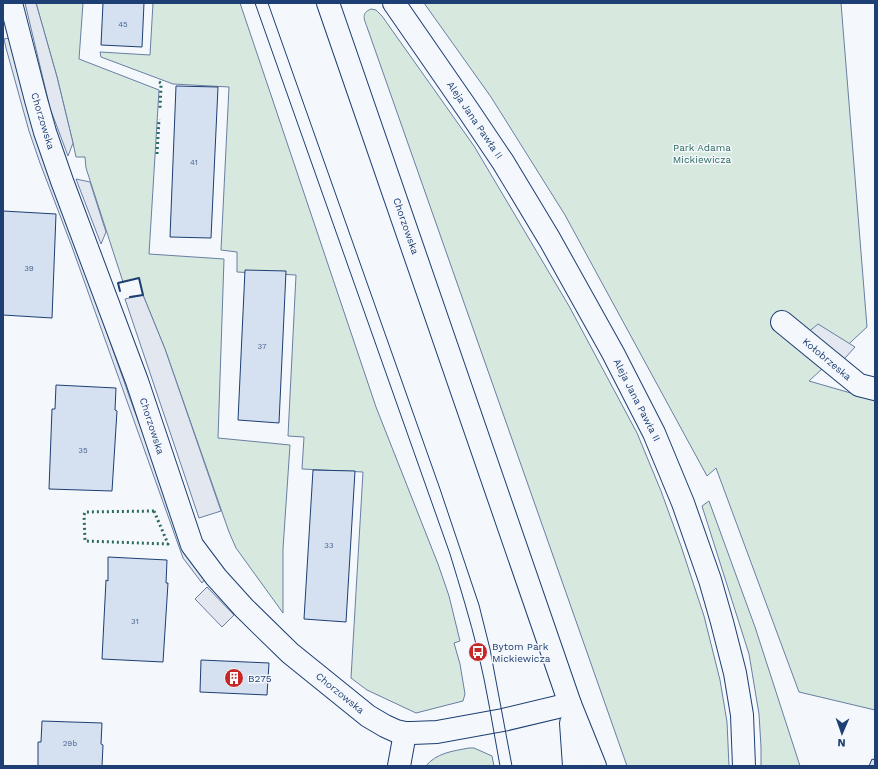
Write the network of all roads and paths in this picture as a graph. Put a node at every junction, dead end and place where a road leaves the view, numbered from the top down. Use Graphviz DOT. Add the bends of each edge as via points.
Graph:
graph roads {
  1 [pos="11,3"];
  2 [pos="328,3"];
  3 [pos="394,3"];
  4 [pos="782,322"];
  5 [pos="875,389"];
  6 [pos="570,704"];
  7 [pos="405,733"];
  8 [pos="399,766"];
  9 [pos="574,766"];
  10 [pos="595,766"];
  11 [pos="744,766"];
  1 -- 7 [label="main road, Chorzowska" via="36,100 62,181 137,381 192,545 244,608 290,653 368,716 384,726"];
  2 -- 6 [label="main road, Chorzowska"];
  3 -- 11 [label="main road, Aleja Jana Pawła II" via="503,162 550,240 654,433 683,503 722,622 742,715"];
  4 -- 5 [label="main road, Kołobrzeska" via="859,385"];
  6 -- 7 [label="main road, Chorzowska" via="437,732"];
  6 -- 9 [label="main road"];
  6 -- 10 [label="main road, Chorzowska"];
  7 -- 8 [label="main road"];
}
